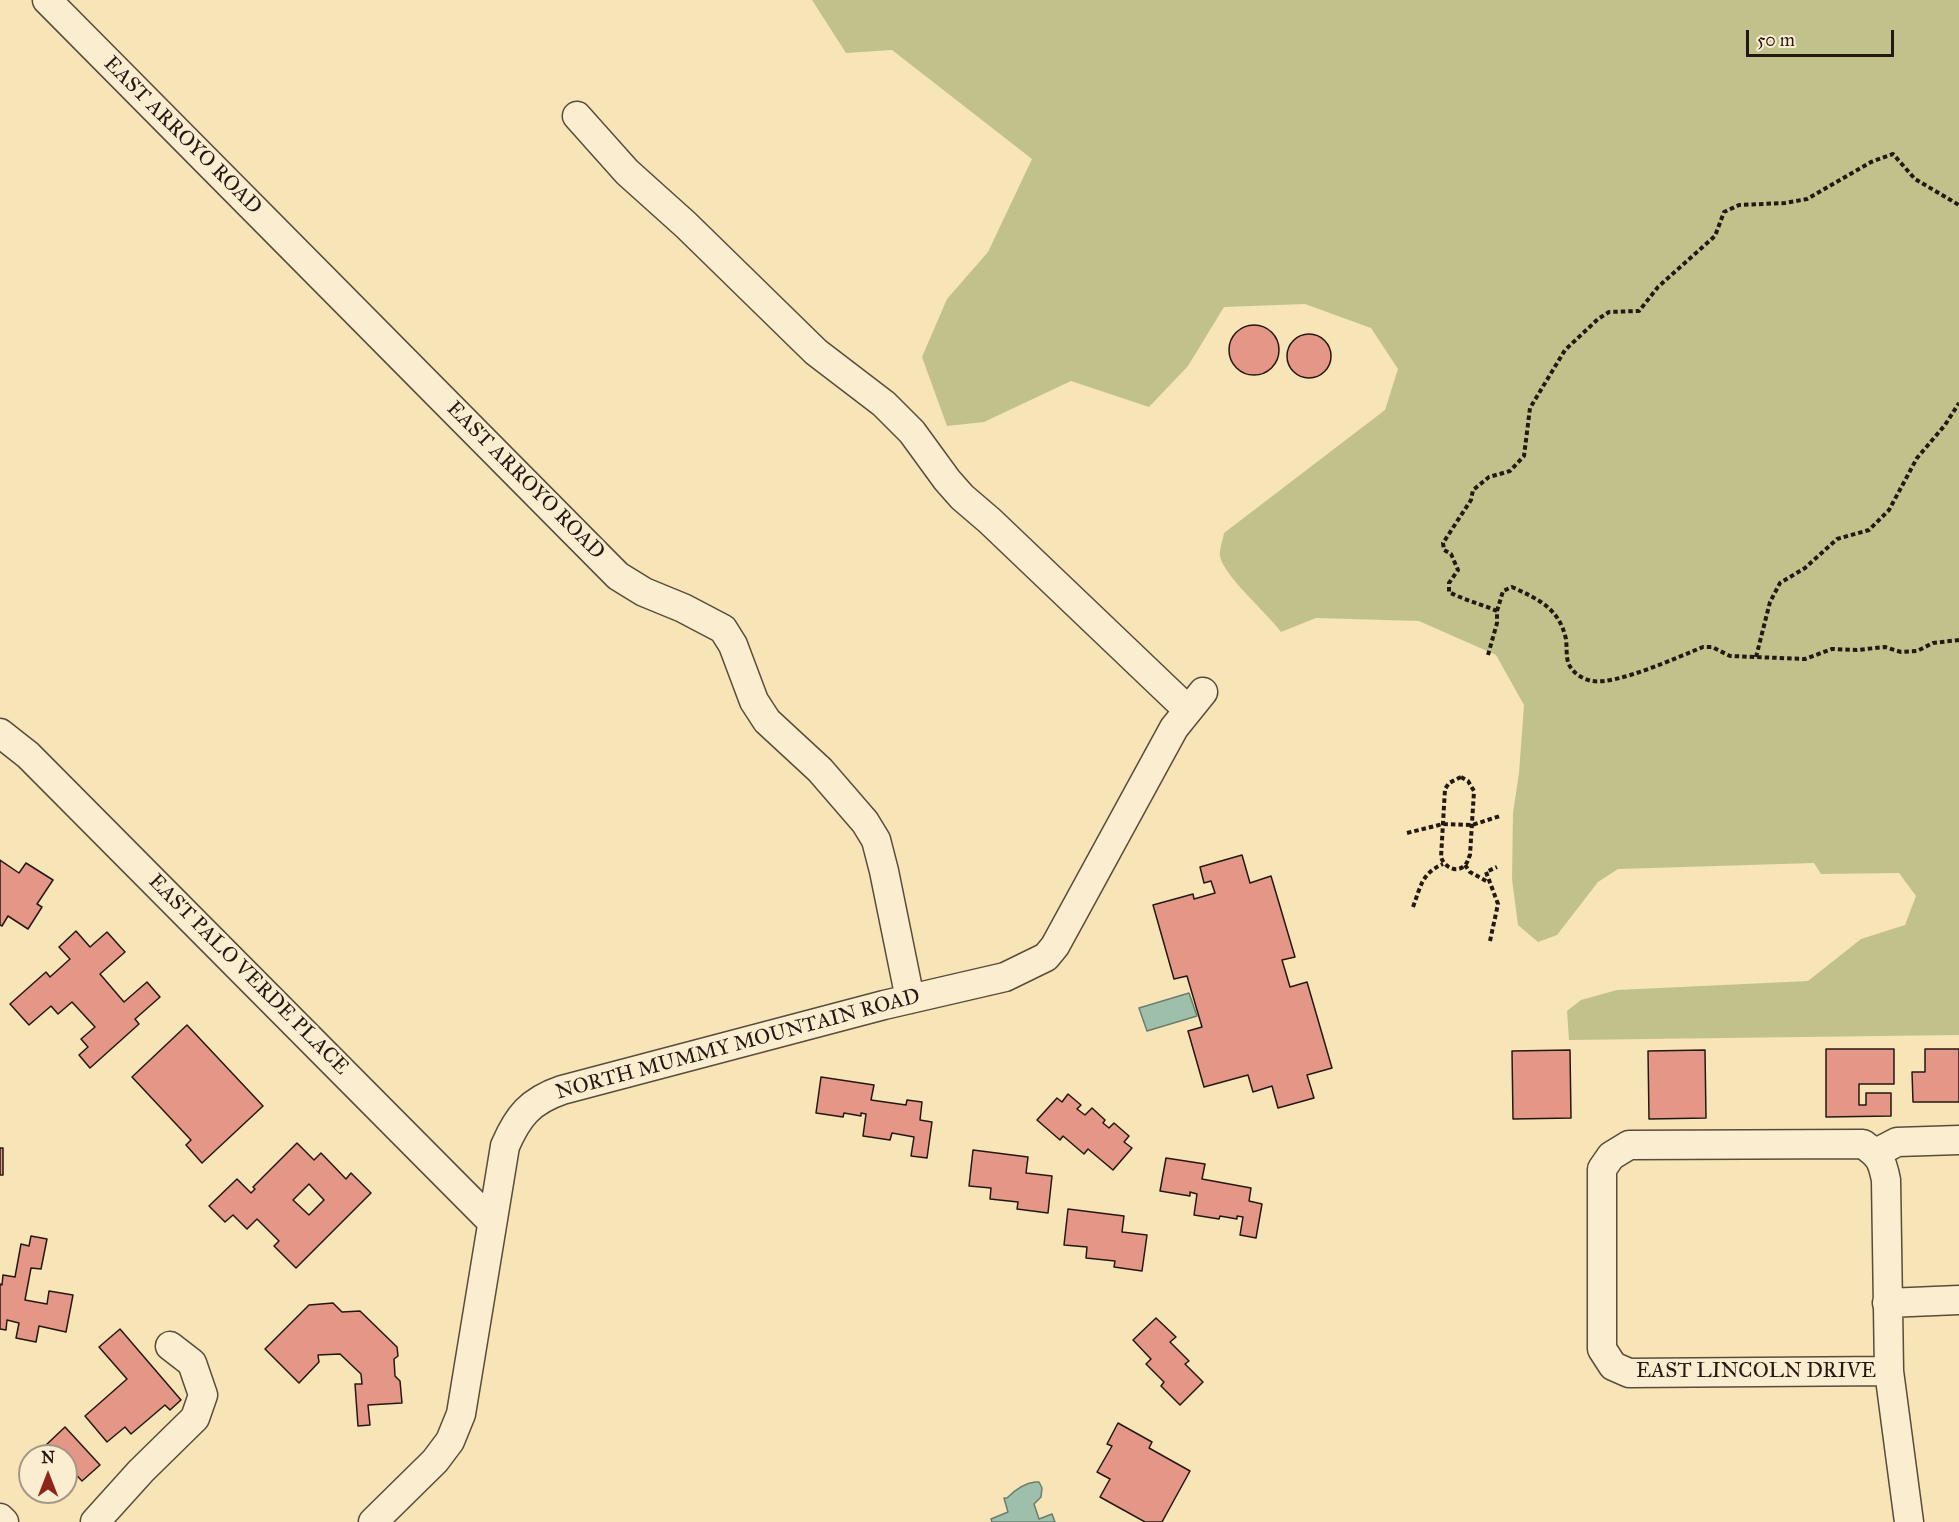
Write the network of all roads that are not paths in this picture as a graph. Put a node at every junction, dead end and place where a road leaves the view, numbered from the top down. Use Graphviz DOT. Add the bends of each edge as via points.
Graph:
graph roads {
  1 [pos="47,0"];
  2 [pos="577,116"];
  3 [pos="0,733"];
  4 [pos="910,999"];
  5 [pos="1959,1140"];
  6 [pos="1876,1153"];
  7 [pos="491,1221"];
  8 [pos="1959,1300"];
  9 [pos="1887,1302"];
  10 [pos="170,1346"];
  11 [pos="1889,1371"];
  12 [pos="0,1518"];
  13 [pos="4,1522"];
  14 [pos="95,1522"];
  15 [pos="373,1522"];
  16 [pos="1909,1522"];
  1 -- 4 [label="street, EAST ARROYO ROAD" via="618,576 723,629 754,701 767,721 820,770 852,805 876,840"];
  2 -- 4 [label="street, NORTH MUMMY MOUNTAIN ROAD" via="627,172 816,352 884,404 912,432 962,497 1195,701 1163,747 1046,957 1005,977"];
  3 -- 7 [label="street, EAST PALO VERDE PLACE" via="28,755"];
  4 -- 7 [label="street, NORTH MUMMY MOUNTAIN ROAD" via="545,1096 521,1115 505,1146"];
  5 -- 6 [label="street" via="1897,1142"];
  6 -- 9 [label="street, EAST LINCOLN DRIVE" via="1883,1162 1887,1180"];
  6 -- 11 [label="street, EAST LINCOLN DRIVE" via="1863,1144 1629,1145 1611,1156 1602,1169 1602,1349 1613,1366 1629,1373"];
  7 -- 15 [label="street, NORTH MUMMY MOUNTAIN ROAD" via="461,1414 450,1441 435,1461"];
  8 -- 9 [label="street"];
  9 -- 11 [label="street, EAST LINCOLN DRIVE"];
  10 -- 14 [label="street" via="192,1363 203,1395 195,1418"];
  11 -- 16 [label="street, EAST LINCOLN DRIVE"];
  12 -- 13 [label="street"];
}
